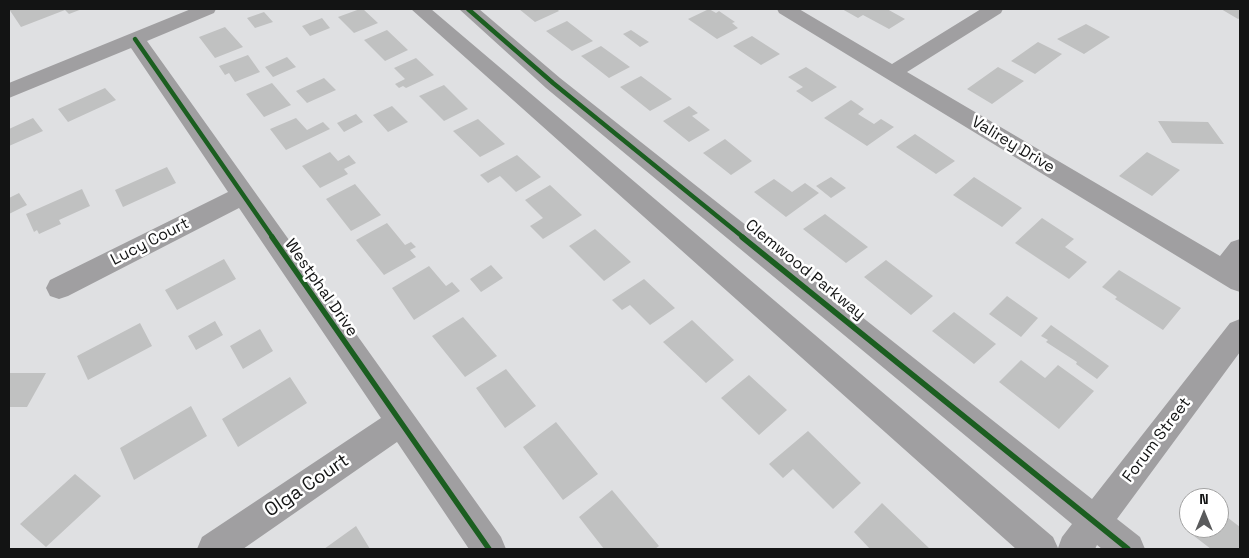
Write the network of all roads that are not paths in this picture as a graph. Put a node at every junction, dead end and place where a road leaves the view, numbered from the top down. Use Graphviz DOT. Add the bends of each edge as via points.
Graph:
graph roads {
  1 [pos="207,9"];
  2 [pos="420,9"];
  3 [pos="468,9"];
  4 [pos="786,9"];
  5 [pos="994,9"];
  6 [pos="135,39"];
  7 [pos="892,73"];
  8 [pos="9,91"];
  9 [pos="242,196"];
  10 [pos="1240,249"];
  11 [pos="1232,276"];
  12 [pos="58,288"];
  13 [pos="1240,331"];
  14 [pos="400,422"];
  15 [pos="1094,521"];
  16 [pos="214,549"];
  17 [pos="489,549"];
  18 [pos="1041,549"];
  19 [pos="1074,549"];
  20 [pos="1128,549"];
  1 -- 6 [label="street"];
  2 -- 18 [label="street"];
  3 -- 15 [label="street, Clemwood Parkway" via="553,82"];
  4 -- 7 [label="street, Valirey Drive"];
  5 -- 7 [label="street"];
  6 -- 8 [label="street"];
  6 -- 9 [label="street, Westphal Drive"];
  7 -- 11 [label="street, Valirey Drive"];
  9 -- 12 [label="street, Lucy Court"];
  9 -- 14 [label="street, Westphal Drive"];
  10 -- 11 [label="street"];
  13 -- 15 [label="street, Forum Street"];
  14 -- 16 [label="street, Olga Court"];
  14 -- 17 [label="street, Westphal Drive"];
  15 -- 19 [label="street, Forum Street"];
  15 -- 20 [label="street, Clemwood Parkway"];
}
